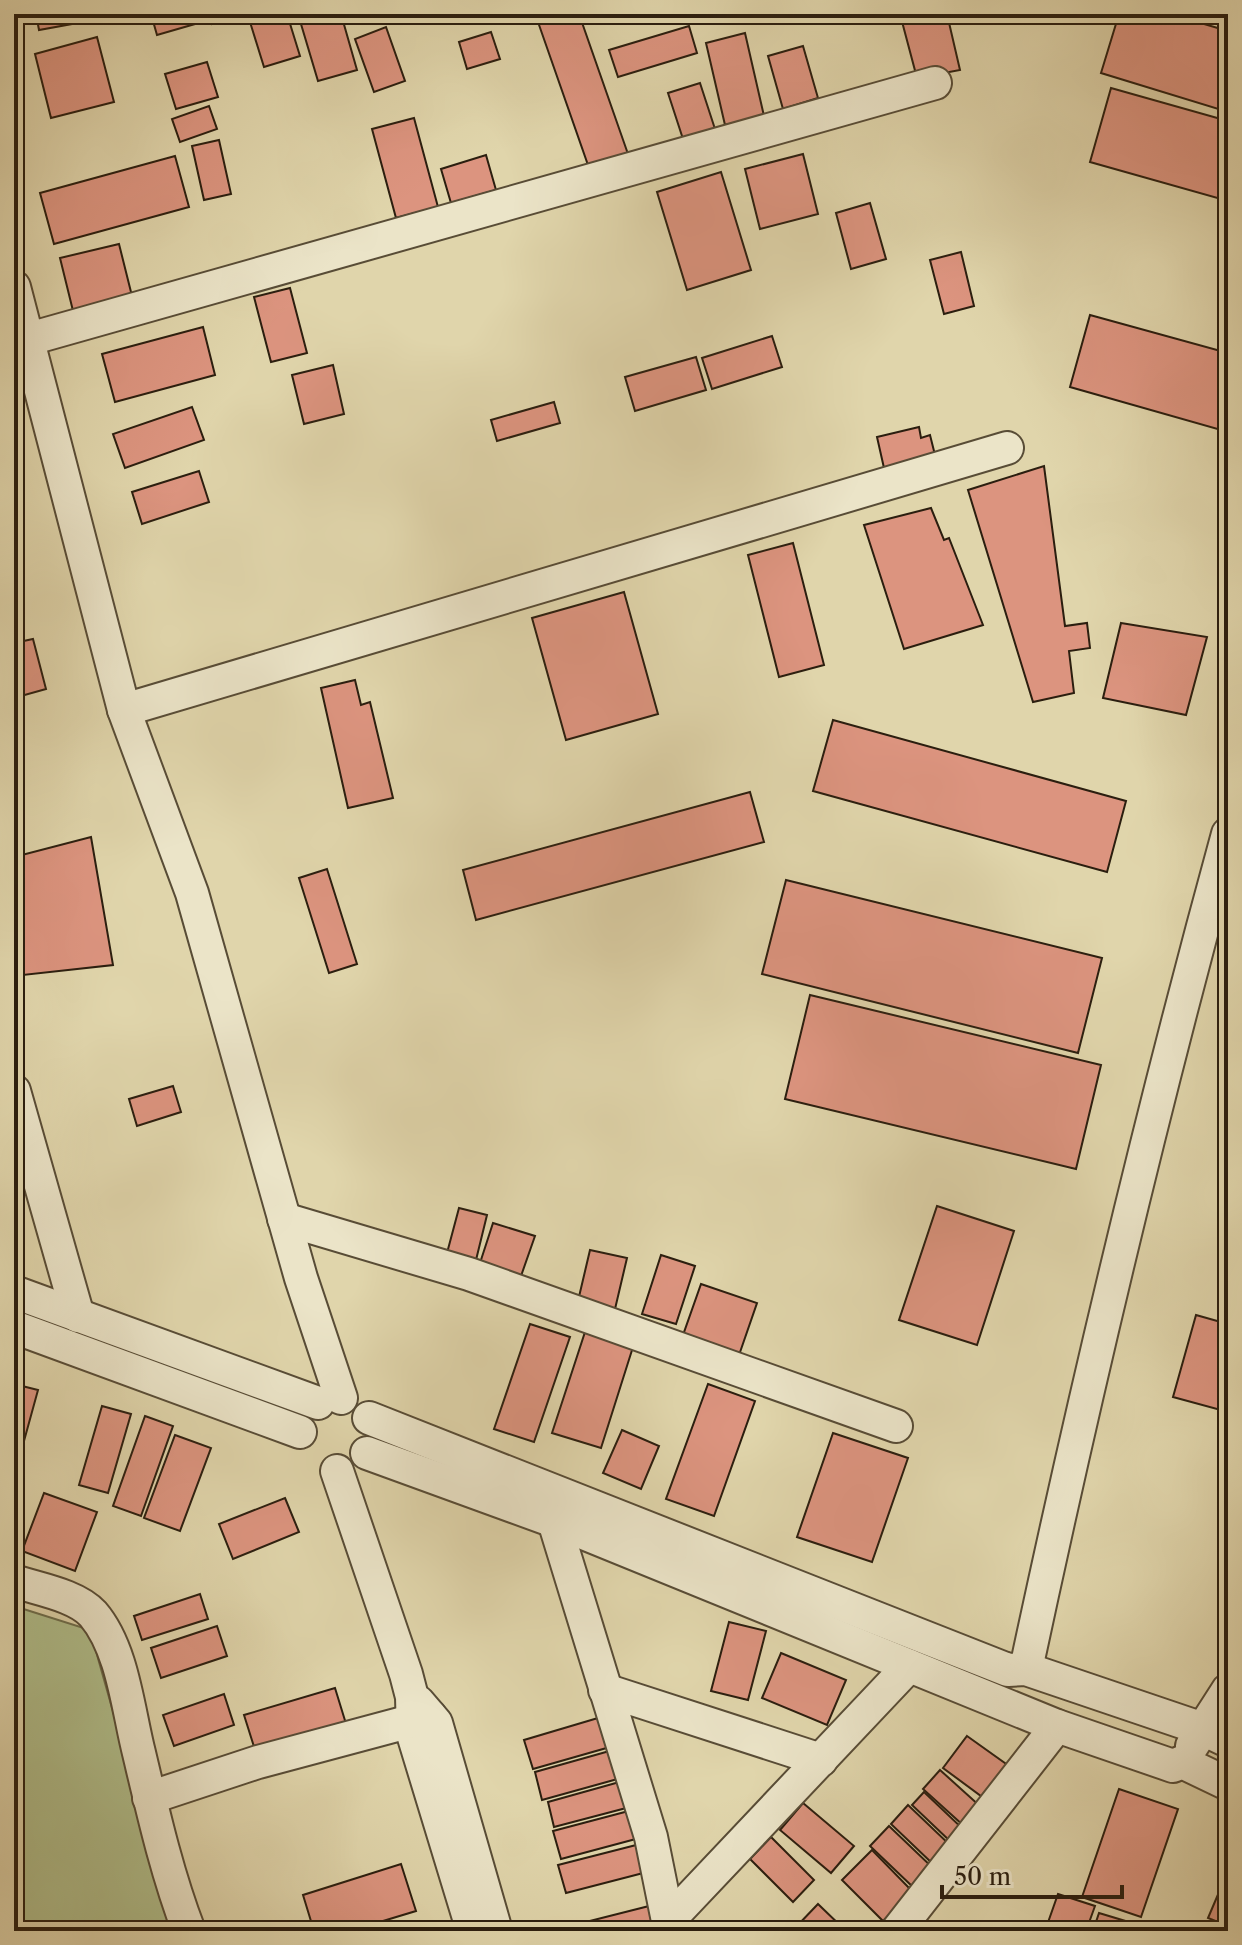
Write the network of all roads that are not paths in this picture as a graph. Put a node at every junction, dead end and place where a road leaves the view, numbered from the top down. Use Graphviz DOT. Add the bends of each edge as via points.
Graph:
graph roads {
  1 [pos="935,83"];
  2 [pos="14,287"];
  3 [pos="29,339"];
  4 [pos="1007,448"];
  5 [pos="124,710"];
  6 [pos="1228,834"];
  7 [pos="14,1091"];
  8 [pos="284,1219"];
  9 [pos="14,1292"];
  10 [pos="78,1316"];
  11 [pos="14,1327"];
  12 [pos="330,1401"];
  13 [pos="369,1418"];
  14 [pos="896,1426"];
  15 [pos="300,1432"];
  16 [pos="367,1453"];
  17 [pos="337,1471"];
  18 [pos="554,1521"];
  19 [pos="14,1581"];
  20 [pos="909,1666"];
  21 [pos="1026,1669"];
  22 [pos="605,1690"];
  23 [pos="1228,1690"];
  24 [pos="418,1711"];
  25 [pos="1057,1726"];
  26 [pos="1216,1735"];
  27 [pos="821,1760"];
  28 [pos="1182,1762"];
  29 [pos="1228,1784"];
  30 [pos="149,1798"];
  31 [pos="669,1926"];
  32 [pos="908,1928"];
  33 [pos="189,1931"];
  34 [pos="473,1931"];
  35 [pos="496,1931"];
  1 -- 3 [label="street"];
  2 -- 3 [label="street"];
  3 -- 5 [label="street"];
  4 -- 5 [label="street"];
  5 -- 8 [label="street" via="192,893"];
  6 -- 21 [label="street" via="1096,1345"];
  7 -- 10 [label="street"];
  8 -- 12 [label="street"];
  8 -- 14 [label="street" via="484,1279"];
  9 -- 10 [label="street"];
  10 -- 12 [label="street"];
  11 -- 15 [label="street"];
  12 -- 13 [label="street" via="352,1402"];
  12 -- 15 [label="street" via="309,1411"];
  13 -- 16 [label="street"];
  13 -- 21 [label="street" via="1008,1670"];
  15 -- 17 [label="street" via="307,1455"];
  16 -- 17 [label="street"];
  16 -- 18 [label="street"];
  17 -- 24 [label="street"];
  18 -- 20 [label="street"];
  18 -- 22 [label="street"];
  19 -- 30 [label="street" via="74,1602 92,1613 105,1633"];
  20 -- 25 [label="street"];
  20 -- 27 [label="street"];
  21 -- 26 [label="street"];
  22 -- 27 [label="street"];
  22 -- 31 [label="street" via="651,1837"];
  23 -- 26 [label="street"];
  24 -- 30 [label="street"];
  24 -- 34 [label="street"];
  24 -- 35 [label="street"];
  25 -- 28 [label="street" via="1173,1766"];
  25 -- 32 [label="street"];
  26 -- 28 [label="street"];
  27 -- 31 [label="street"];
  28 -- 29 [label="street"];
  30 -- 33 [label="street"];
}
